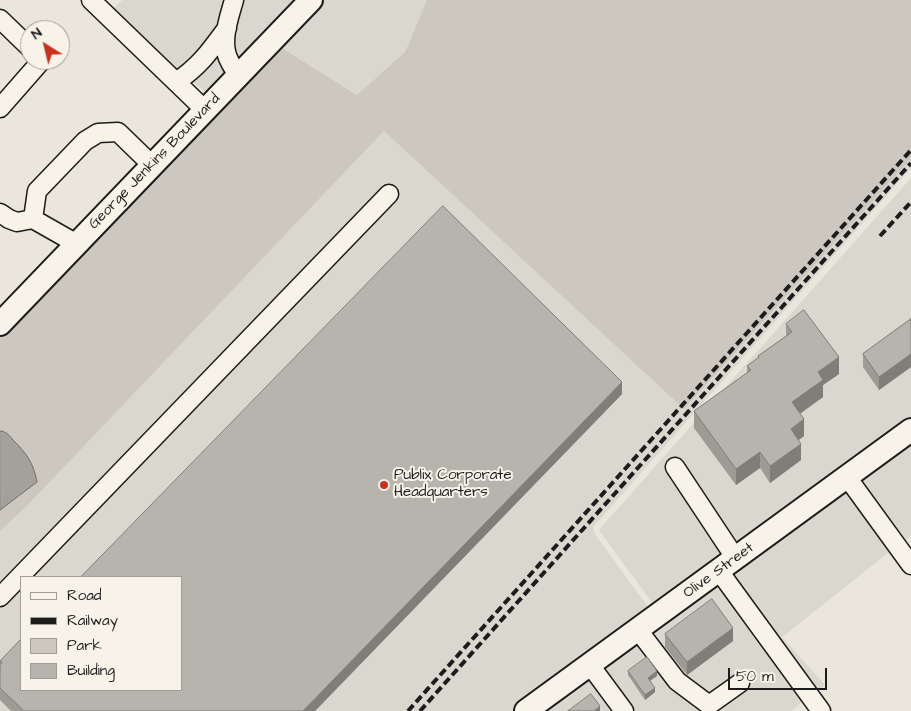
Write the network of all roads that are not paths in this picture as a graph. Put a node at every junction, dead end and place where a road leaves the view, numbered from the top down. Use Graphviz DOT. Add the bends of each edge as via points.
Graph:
graph roads {
  1 [pos="234,0"];
  2 [pos="311,0"];
  3 [pos="101,3"];
  4 [pos="0,19"];
  5 [pos="227,27"];
  6 [pos="20,38"];
  7 [pos="33,70"];
  8 [pos="239,75"];
  9 [pos="176,82"];
  10 [pos="0,108"];
  11 [pos="205,110"];
  12 [pos="152,165"];
  13 [pos="389,194"];
  14 [pos="0,213"];
  15 [pos="33,219"];
  16 [pos="77,244"];
  17 [pos="0,324"];
  18 [pos="911,430"];
  19 [pos="674,467"];
  20 [pos="847,477"];
  21 [pos="728,565"];
  22 [pos="911,565"];
  23 [pos="20,576"];
  24 [pos="20,576"];
  25 [pos="0,597"];
  26 [pos="638,630"];
  27 [pos="590,665"];
  28 [pos="740,683"];
  29 [pos="526,711"];
  30 [pos="624,711"];
  31 [pos="821,711"];
  1 -- 5 [label="street"];
  2 -- 8 [label="main road, George Jenkins Boulevard"];
  3 -- 9 [label="street"];
  4 -- 6 [label="street"];
  5 -- 8 [label="street" via="225,46 229,61"];
  5 -- 9 [label="street" via="194,70"];
  7 -- 10 [label="street"];
  8 -- 11 [label="main road, George Jenkins Boulevard"];
  9 -- 11 [label="street"];
  11 -- 12 [label="main road, George Jenkins Boulevard"];
  12 -- 15 [label="street" via="118,132 91,136 37,191"];
  12 -- 16 [label="main road, George Jenkins Boulevard"];
  13 -- 24 [label="street"];
  14 -- 15 [label="street" via="17,222"];
  15 -- 16 [label="street"];
  16 -- 17 [label="main road, George Jenkins Boulevard"];
  18 -- 20 [label="main road, Olive Street"];
  19 -- 21 [label="street"];
  20 -- 21 [label="main road, Olive Street"];
  20 -- 22 [label="street"];
  21 -- 26 [label="main road, Olive Street"];
  21 -- 31 [label="street"];
  23 -- 25 [label="street"];
  26 -- 27 [label="main road, Olive Street"];
  26 -- 28 [label="street" via="677,681 709,705"];
  27 -- 29 [label="main road, Olive Street"];
  27 -- 30 [label="street"];
}
